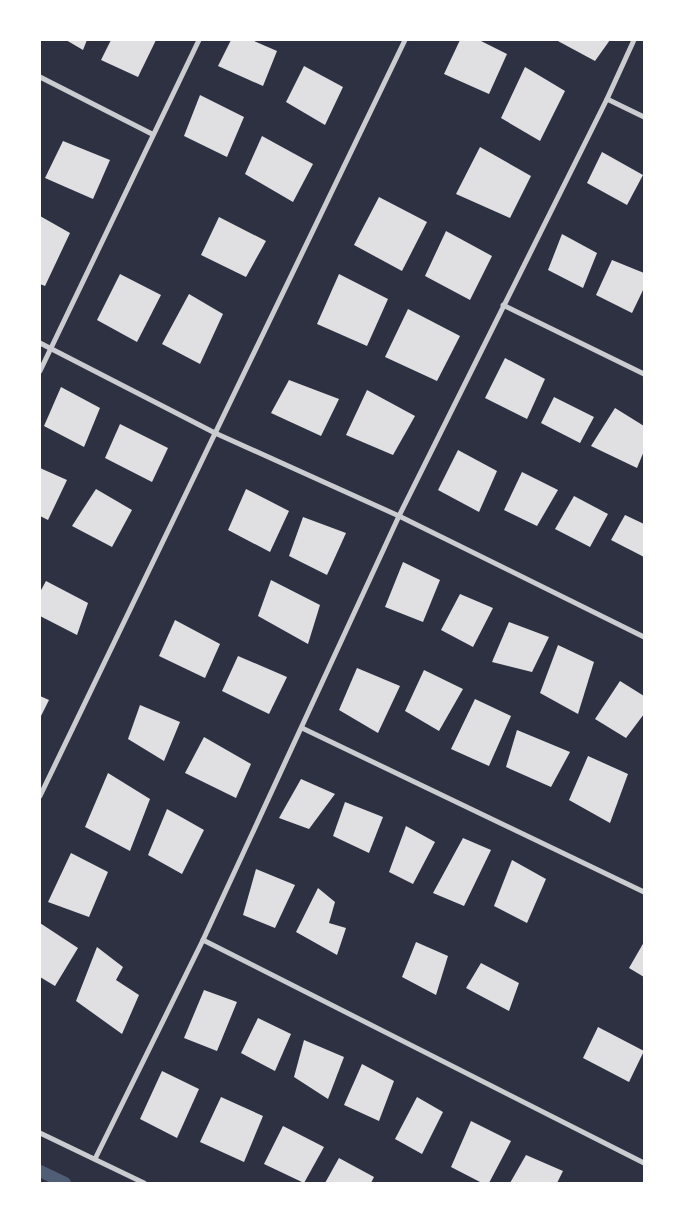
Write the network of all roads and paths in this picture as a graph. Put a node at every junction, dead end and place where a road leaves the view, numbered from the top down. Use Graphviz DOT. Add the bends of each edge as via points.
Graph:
graph roads {
  1 [pos="199,40"];
  2 [pos="405,40"];
  3 [pos="634,40"];
  4 [pos="40,77"];
  5 [pos="607,99"];
  6 [pos="644,118"];
  7 [pos="152,134"];
  8 [pos="503,305"];
  9 [pos="40,343"];
  10 [pos="51,348"];
  11 [pos="40,372"];
  12 [pos="644,374"];
  13 [pos="215,433"];
  14 [pos="399,516"];
  15 [pos="644,637"];
  16 [pos="302,728"];
  17 [pos="40,796"];
  18 [pos="644,892"];
  19 [pos="202,940"];
  20 [pos="40,1133"];
  21 [pos="96,1159"];
  22 [pos="644,1163"];
  23 [pos="144,1183"];
  1 -- 7 [label="street"];
  2 -- 13 [label="street"];
  3 -- 5 [label="street"];
  4 -- 7 [label="street"];
  5 -- 6 [label="street"];
  5 -- 8 [label="street"];
  7 -- 10 [label="street"];
  8 -- 12 [label="street"];
  8 -- 14 [label="street"];
  9 -- 10 [label="street"];
  10 -- 11 [label="street"];
  10 -- 13 [label="street"];
  13 -- 14 [label="street"];
  13 -- 17 [label="street"];
  14 -- 15 [label="street"];
  14 -- 16 [label="street"];
  16 -- 18 [label="street"];
  16 -- 19 [label="street"];
  19 -- 21 [label="street"];
  19 -- 22 [label="street"];
  20 -- 21 [label="street"];
  21 -- 23 [label="street"];
}
